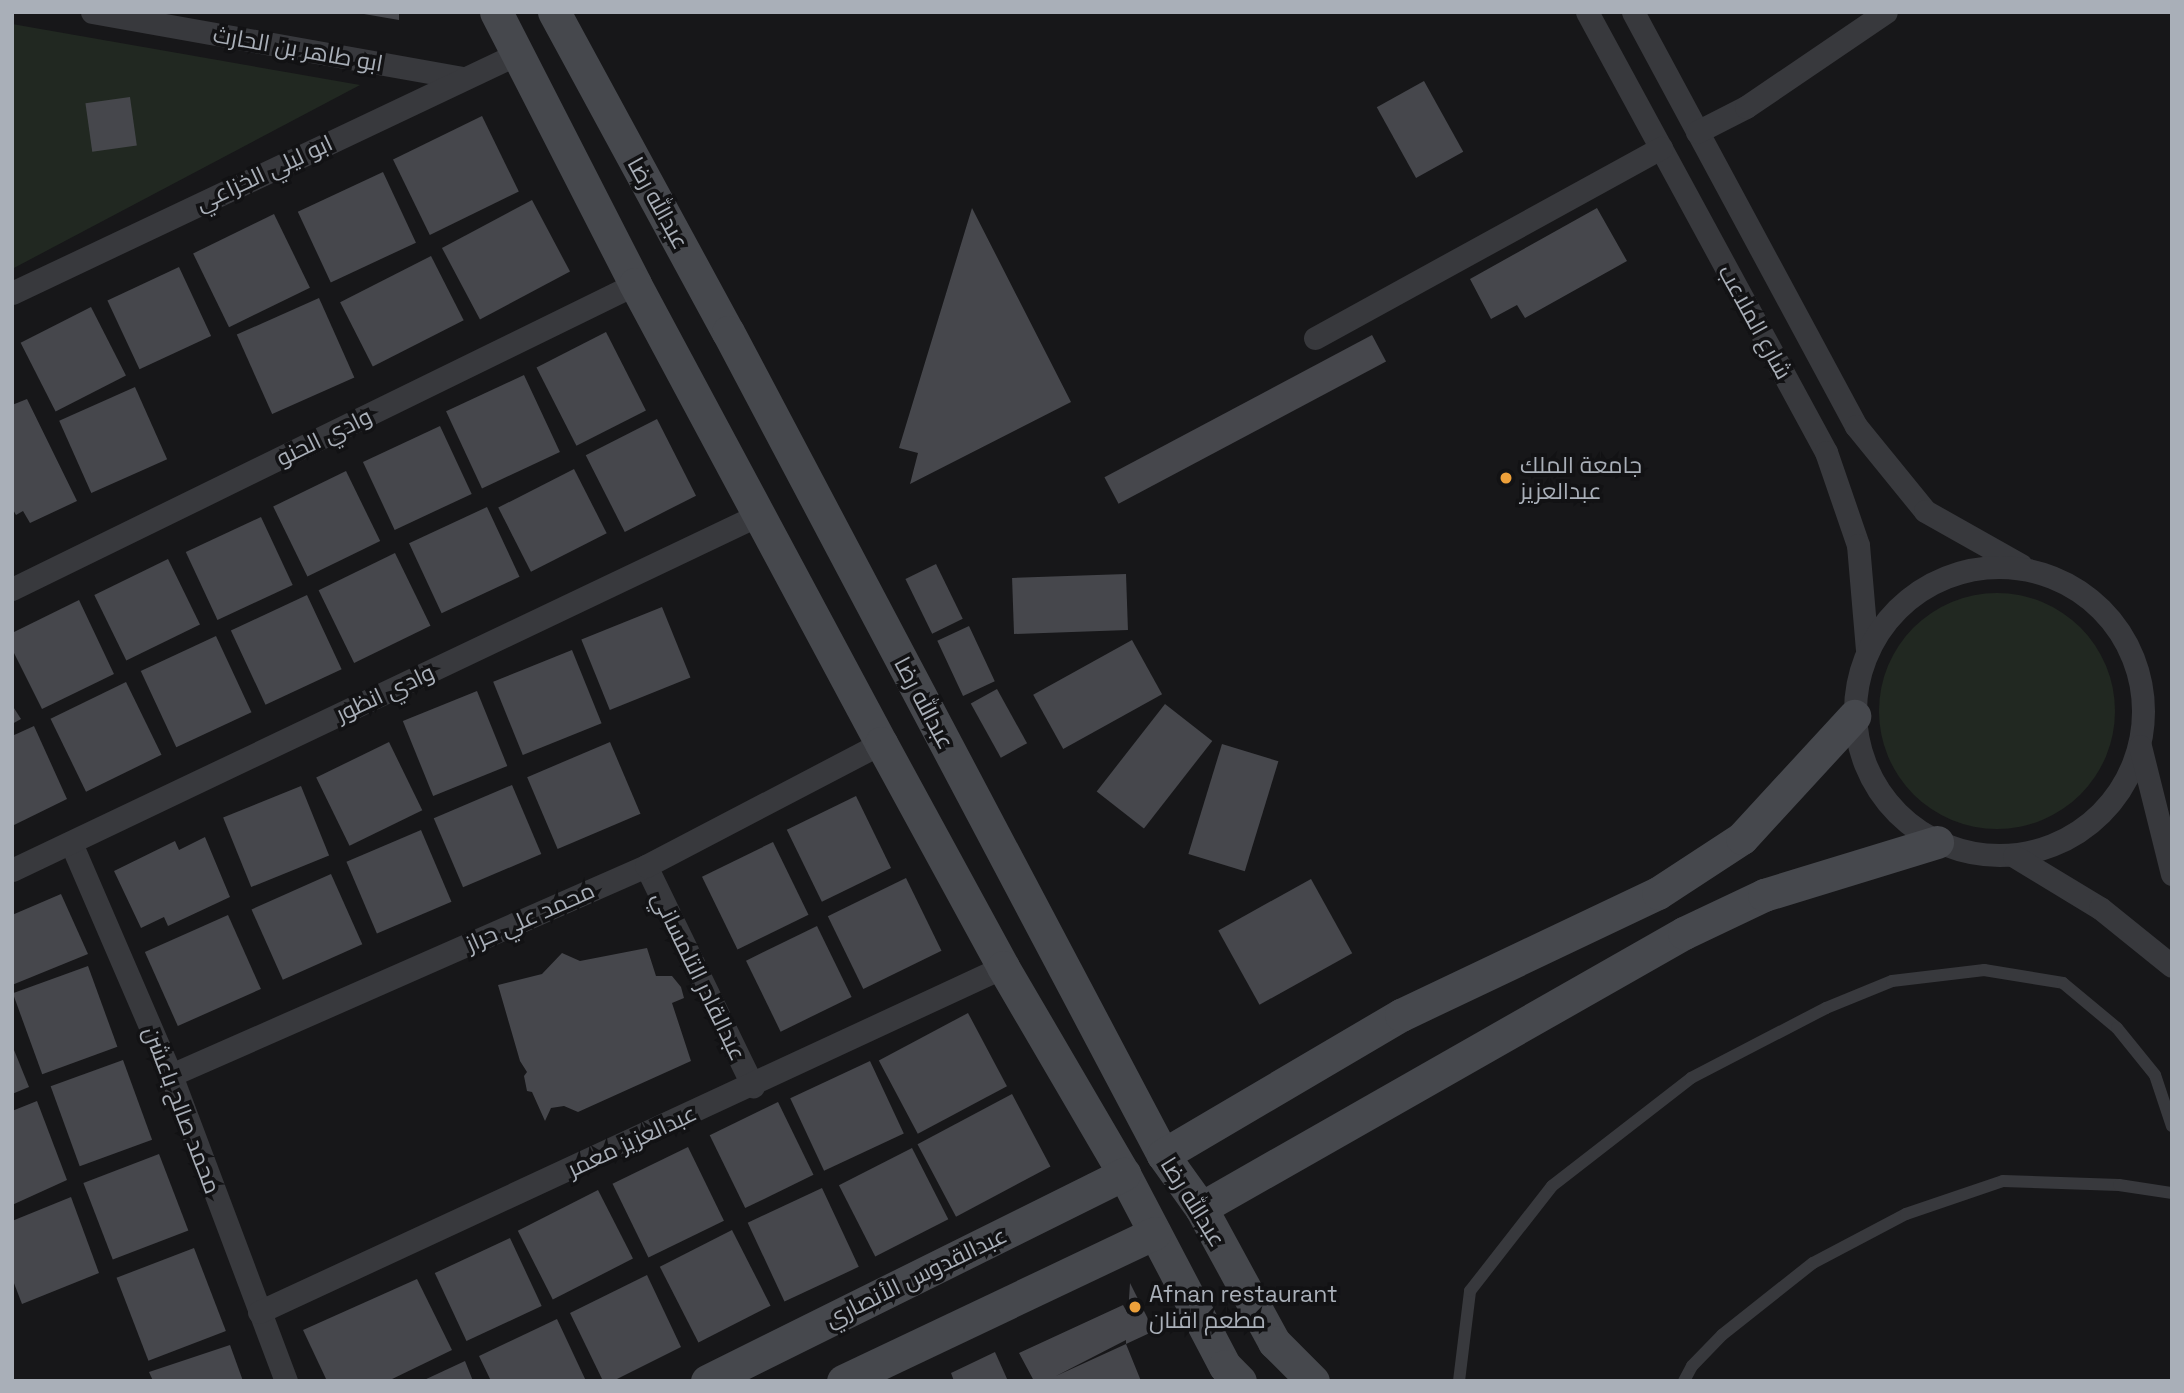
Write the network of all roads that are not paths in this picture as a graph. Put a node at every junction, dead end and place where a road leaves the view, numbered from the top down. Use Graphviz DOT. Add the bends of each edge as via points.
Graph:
graph roads {
  1 [pos="92,12"];
  2 [pos="496,12"];
  3 [pos="554,12"];
  4 [pos="1587,12"];
  5 [pos="1633,12"];
  6 [pos="1886,12"];
  7 [pos="517,54"];
  8 [pos="464,78"];
  9 [pos="1697,132"];
  10 [pos="1661,148"];
  11 [pos="635,284"];
  12 [pos="12,293"];
  13 [pos="1315,338"];
  14 [pos="758,515"];
  15 [pos="2023,567"];
  16 [pos="12,589"];
  17 [pos="1867,650"];
  18 [pos="1854,716"];
  19 [pos="881,743"];
  20 [pos="2140,746"];
  21 [pos="1937,842"];
  22 [pos="71,843"];
  23 [pos="2014,856"];
  24 [pos="646,866"];
  25 [pos="12,870"];
  26 [pos="2172,874"];
  27 [pos="2172,966"];
  28 [pos="1003,967"];
  29 [pos="171,1075"];
  30 [pos="753,1086"];
  31 [pos="2172,1126"];
  32 [pos="1163,1155"];
  33 [pos="1124,1174"];
  34 [pos="2172,1193"];
  35 [pos="1201,1208"];
  36 [pos="1155,1233"];
  37 [pos="259,1312"];
  38 [pos="286,1381"];
  39 [pos="707,1381"];
  40 [pos="843,1381"];
  41 [pos="1240,1381"];
  42 [pos="1313,1381"];
  43 [pos="1459,1381"];
  44 [pos="1684,1381"];
  1 -- 8 [label="street, ابو طاهر بن الحارث"];
  2 -- 7 [label="street, عبدالله رضا"];
  3 -- 32 [label="street, عبدالله رضا"];
  4 -- 10 [label="street, شارع الملاعب"];
  5 -- 9 [label="street, شارع الملاعب"];
  6 -- 9 [label="street" via="1746,107"];
  7 -- 8 [label="street, ابو ليلي الخزاعي"];
  7 -- 11 [label="street, عبدالله رضا"];
  8 -- 12 [label="street, ابو ليلي الخزاعي"];
  9 -- 15 [label="street, شارع الملاعب" via="1856,426 1925,510"];
  10 -- 13 [label="street"];
  10 -- 17 [label="street, شارع الملاعب" via="1826,452 1858,545"];
  11 -- 14 [label="street, عبدالله رضا"];
  11 -- 16 [label="street, وادي الحنو"];
  14 -- 19 [label="street, عبدالله رضا"];
  14 -- 22 [label="street, وادي انظور"];
  15 -- 17 [label="street" via="1976,567 1931,582 1894,611"];
  15 -- 20 [label="street" via="2068,583 2106,612 2132,652 2144,699"];
  17 -- 18 [label="street" via="1857,682"];
  18 -- 21 [label="street" via="1861,755 1878,790 1904,820"];
  18 -- 32 [label="street" via="1742,838 1658,893 1401,1015"];
  19 -- 24 [label="street, محمد علي حراز"];
  19 -- 28 [label="street, عبدالله رضا"];
  20 -- 23 [label="street" via="2123,788 2094,821 2057,845"];
  20 -- 26 [label="street"];
  21 -- 23 [label="street" via="1974,854"];
  21 -- 35 [label="street" via="1764,895 1684,933"];
  22 -- 25 [label="street, وادي انظور"];
  22 -- 29 [label="street, محمد صالح باعشن"];
  23 -- 27 [label="street" via="2100,908"];
  24 -- 29 [label="street, محمد علي حراز"];
  24 -- 30 [label="street, عبدالقادر التلمساني"];
  28 -- 30 [label="street, عبدالعزيز معمر"];
  28 -- 33 [label="street, عبدالله رضا"];
  29 -- 37 [label="street, محمد صالح باعشن"];
  30 -- 37 [label="street, عبدالعزيز معمر"];
  31 -- 43 [label="lane" via="2155,1075 2117,1028 2063,983 1984,970 1892,981 1826,1008 1691,1079 1552,1186 1470,1291"];
  32 -- 35 [label="street, عبدالله رضا"];
  33 -- 36 [label="street, عبدالله رضا"];
  33 -- 39 [label="street, عبدالقدوس الأنصاري"];
  34 -- 44 [label="lane" via="2119,1185 2003,1181 1906,1214 1814,1263 1722,1335"];
  35 -- 42 [label="street, عبدالله رضا" via="1274,1342"];
  36 -- 40 [label="street"];
  36 -- 41 [label="street, عبدالله رضا" via="1225,1366"];
  37 -- 38 [label="street, محمد صالح باعشن"];
}
